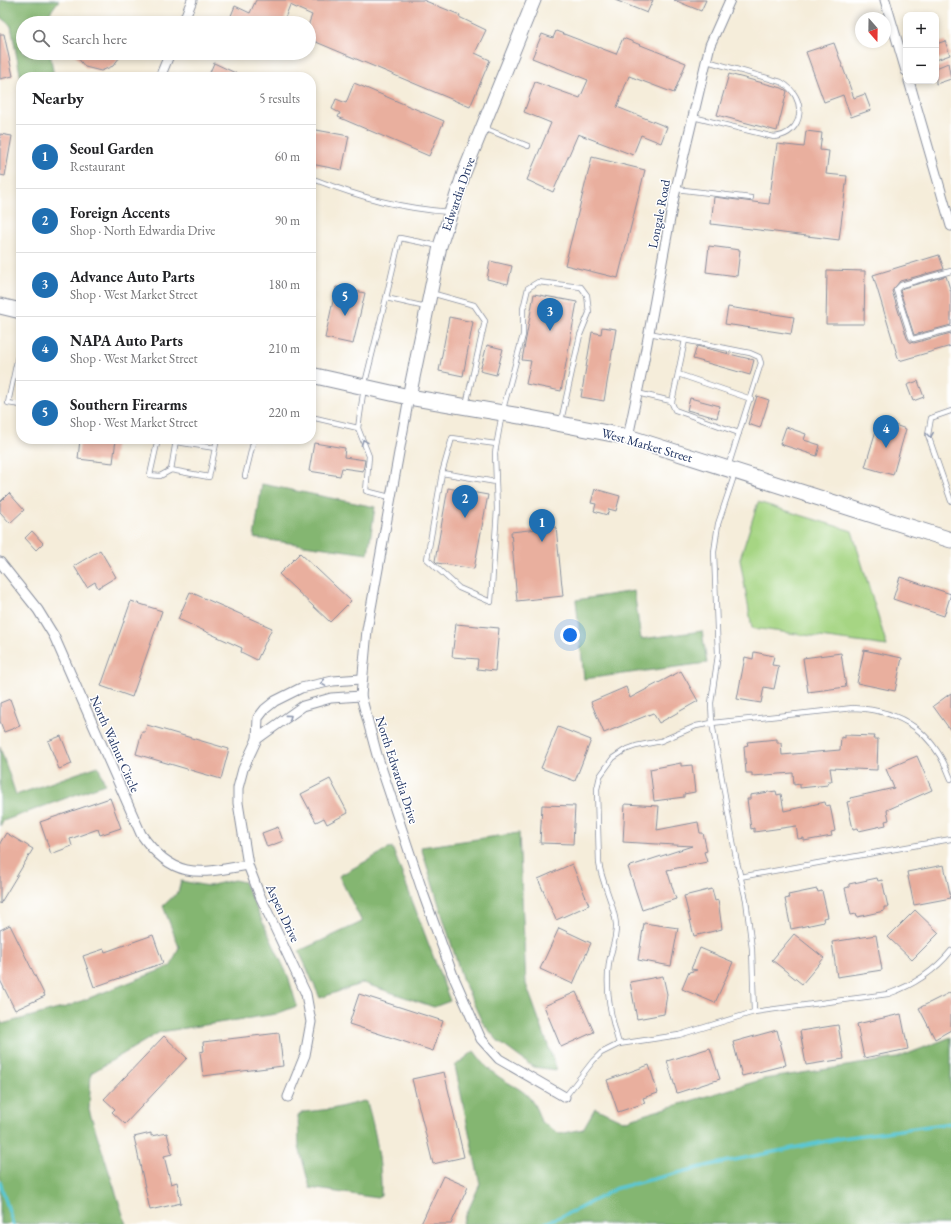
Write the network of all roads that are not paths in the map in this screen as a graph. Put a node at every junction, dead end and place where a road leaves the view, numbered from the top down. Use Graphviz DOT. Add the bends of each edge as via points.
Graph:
graph roads {
  1 [pos="192,0"];
  2 [pos="534,0"];
  3 [pos="730,0"];
  4 [pos="885,0"];
  5 [pos="186,16"];
  6 [pos="167,60"];
  7 [pos="707,61"];
  8 [pos="903,62"];
  9 [pos="162,72"];
  10 [pos="910,84"];
  11 [pos="694,116"];
  12 [pos="482,127"];
  13 [pos="528,146"];
  14 [pos="316,180"];
  15 [pos="676,189"];
  16 [pos="751,198"];
  17 [pos="451,212"];
  18 [pos="951,226"];
  19 [pos="440,246"];
  20 [pos="951,271"];
  21 [pos="430,293"];
  22 [pos="386,298"];
  23 [pos="0,306"];
  24 [pos="427,307"];
  25 [pos="16,310"];
  26 [pos="951,329"];
  27 [pos="650,333"];
  28 [pos="685,340"];
  29 [pos="16,365"];
  30 [pos="678,374"];
  31 [pos="316,376"];
  32 [pos="364,387"];
  33 [pos="637,393"];
  34 [pos="409,397"];
  35 [pos="750,399"];
  36 [pos="672,402"];
  37 [pos="16,404"];
  38 [pos="466,407"];
  39 [pos="951,411"];
  40 [pos="502,413"];
  41 [pos="316,419"];
  42 [pos="560,424"];
  43 [pos="358,428"];
  44 [pos="739,433"];
  45 [pos="628,437"];
  46 [pos="157,444"];
  47 [pos="175,444"];
  48 [pos="196,444"];
  49 [pos="216,444"];
  50 [pos="253,444"];
  51 [pos="496,444"];
  52 [pos="215,448"];
  53 [pos="171,470"];
  54 [pos="731,470"];
  55 [pos="442,472"];
  56 [pos="245,476"];
  57 [pos="496,482"];
  58 [pos="390,497"];
  59 [pos="951,501"];
  60 [pos="950,537"];
  61 [pos="0,562"];
  62 [pos="362,679"];
  63 [pos="361,696"];
  64 [pos="712,723"];
  65 [pos="257,739"];
  66 [pos="951,779"];
  67 [pos="951,839"];
  68 [pos="248,865"];
  69 [pos="740,876"];
  70 [pos="951,951"];
  71 [pos="754,1012"];
  72 [pos="619,1044"];
  73 [pos="288,1097"];
  74 [pos="565,1097"];
  1 -- 5 [label="street"];
  2 -- 12 [label="main road, Edwardia Drive"];
  3 -- 7 [label="street, Longale Road" via="710,45"];
  4 -- 8 [label="street"];
  6 -- 9 [label="street"];
  7 -- 11 [label="street, Longale Road"];
  7 -- 11 [label="lane" via="782,82 791,87 799,100 799,116 789,132 774,137"];
  10 -- 18 [label="street"];
  11 -- 15 [label="street, Longale Road"];
  12 -- 13 [label="lane"];
  12 -- 17 [label="main road, Edwardia Drive"];
  14 -- 17 [label="lane" via="358,196 412,209"];
  15 -- 16 [label="lane"];
  15 -- 27 [label="street, Longale Road"];
  17 -- 19 [label="main road, Edwardia Drive"];
  19 -- 21 [label="main road, Edwardia Drive"];
  19 -- 22 [label="lane" via="400,238"];
  20 -- 26 [label="lane" via="902,285 896,290 913,339"];
  21 -- 24 [label="main road, Edwardia Drive"];
  21 -- 38 [label="lane" via="474,305 485,321"];
  22 -- 24 [label="lane"];
  22 -- 32 [label="lane"];
  23 -- 25 [label="main road"];
  24 -- 34 [label="main road, Edwardia Drive"];
  27 -- 28 [label="lane"];
  27 -- 33 [label="street, Longale Road"];
  28 -- 30 [label="lane"];
  28 -- 35 [label="lane" via="759,356 761,363"];
  29 -- 37 [label="lane" via="8,403"];
  30 -- 35 [label="lane"];
  30 -- 36 [label="lane"];
  31 -- 32 [label="main road, West Market Street"];
  32 -- 34 [label="main road, West Market Street"];
  32 -- 43 [label="lane"];
  33 -- 36 [label="lane"];
  33 -- 45 [label="street, Longale Road"];
  34 -- 38 [label="main road, West Market Street"];
  34 -- 58 [label="street, North Edwardia Drive"];
  35 -- 44 [label="lane"];
  36 -- 44 [label="lane" via="675,410"];
  38 -- 40 [label="main road, West Market Street"];
  39 -- 59 [label="lane, one-way" via="931,418 928,435"];
  40 -- 42 [label="main road, West Market Street"];
  40 -- 42 [label="lane" via="523,335 523,309 528,288 538,282 582,287 587,295 589,313 580,335"];
  40 -- 51 [label="lane"];
  41 -- 43 [label="lane"];
  42 -- 45 [label="main road, West Market Street"];
  58 -- 43 [label="lane, one-way" via="366,491 369,456"];
  44 -- 54 [label="lane"];
  45 -- 54 [label="main road, West Market Street"];
  46 -- 53 [label="lane" via="150,475 160,476"];
  47 -- 53 [label="lane"];
  48 -- 52 [label="lane"];
  49 -- 52 [label="lane"];
  50 -- 56 [label="lane"];
  51 -- 55 [label="lane" via="452,438"];
  51 -- 57 [label="lane"];
  52 -- 53 [label="lane" via="210,477"];
  54 -- 60 [label="main road, West Market Street"];
  54 -- 64 [label="lane" via="714,552 718,655 711,703"];
  55 -- 57 [label="lane"];
  55 -- 57 [label="lane" via="427,559 459,588 491,602 497,509"];
  58 -- 62 [label="street, North Edwardia Drive" via="367,630"];
  61 -- 68 [label="street, North Walnut Circle" via="38,610 54,636 141,834 148,844 176,868 208,872"];
  62 -- 63 [label="street, North Edwardia Drive"];
  62 -- 65 [label="street, Aspen Drive, one-way" via="315,684 300,688 275,701 258,718"];
  65 -- 63 [label="street, Aspen Drive, one-way" via="303,706 331,698"];
  63 -- 74 [label="street, North Edwardia Drive" via="377,755 424,896 454,980 481,1039 499,1059"];
  64 -- 66 [label="lane" via="854,708 875,710 903,719 916,727 938,752"];
  64 -- 69 [label="lane"];
  64 -- 72 [label="lane" via="696,726 661,741 625,750 613,758 600,776 597,789 600,873 613,906 616,925 616,940 609,962 607,988 612,1021"];
  65 -- 68 [label="street, Aspen Drive" via="243,769 238,788"];
  67 -- 69 [label="lane"];
  68 -- 73 [label="street, Aspen Drive" via="306,994 311,1022 306,1049"];
  69 -- 71 [label="lane" via="746,900 752,949"];
  70 -- 71 [label="lane" via="921,979 888,994"];
  71 -- 72 [label="lane" via="679,1035"];
  72 -- 74 [label="lane" via="601,1053"];
}
